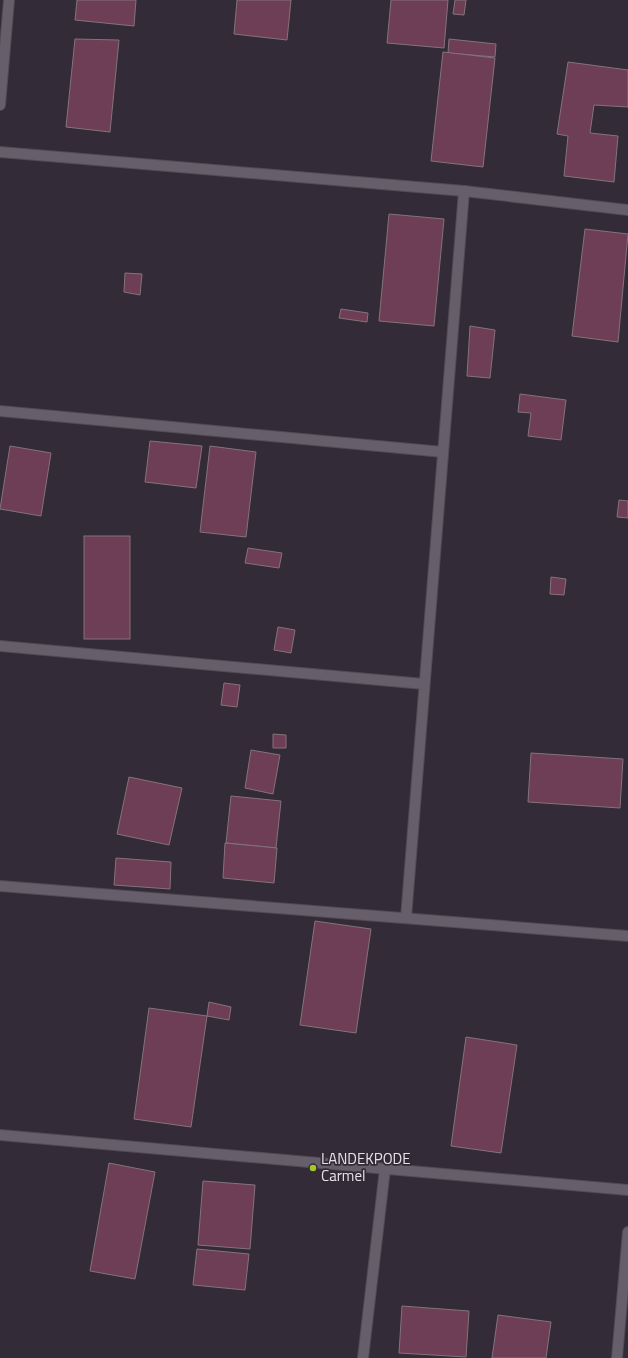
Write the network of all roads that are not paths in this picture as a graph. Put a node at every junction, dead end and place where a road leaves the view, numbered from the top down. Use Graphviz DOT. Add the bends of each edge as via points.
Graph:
graph roads {
  1 [pos="9,0"];
  2 [pos="0,105"];
  3 [pos="0,152"];
  4 [pos="464,191"];
  5 [pos="628,210"];
  6 [pos="0,410"];
  7 [pos="443,452"];
  8 [pos="0,646"];
  9 [pos="424,684"];
  10 [pos="0,886"];
  11 [pos="406,918"];
  12 [pos="628,936"];
  13 [pos="0,1136"];
  14 [pos="385,1169"];
  15 [pos="628,1190"];
  16 [pos="628,1232"];
  17 [pos="364,1358"];
  18 [pos="617,1358"];
  1 -- 2 [label="street"];
  3 -- 4 [label="street"];
  4 -- 5 [label="street"];
  4 -- 7 [label="street"];
  6 -- 7 [label="street"];
  7 -- 9 [label="street"];
  8 -- 9 [label="street"];
  9 -- 11 [label="street"];
  10 -- 11 [label="street"];
  11 -- 12 [label="street"];
  13 -- 14 [label="street"];
  14 -- 15 [label="street"];
  14 -- 17 [label="street"];
  16 -- 18 [label="street"];
}
